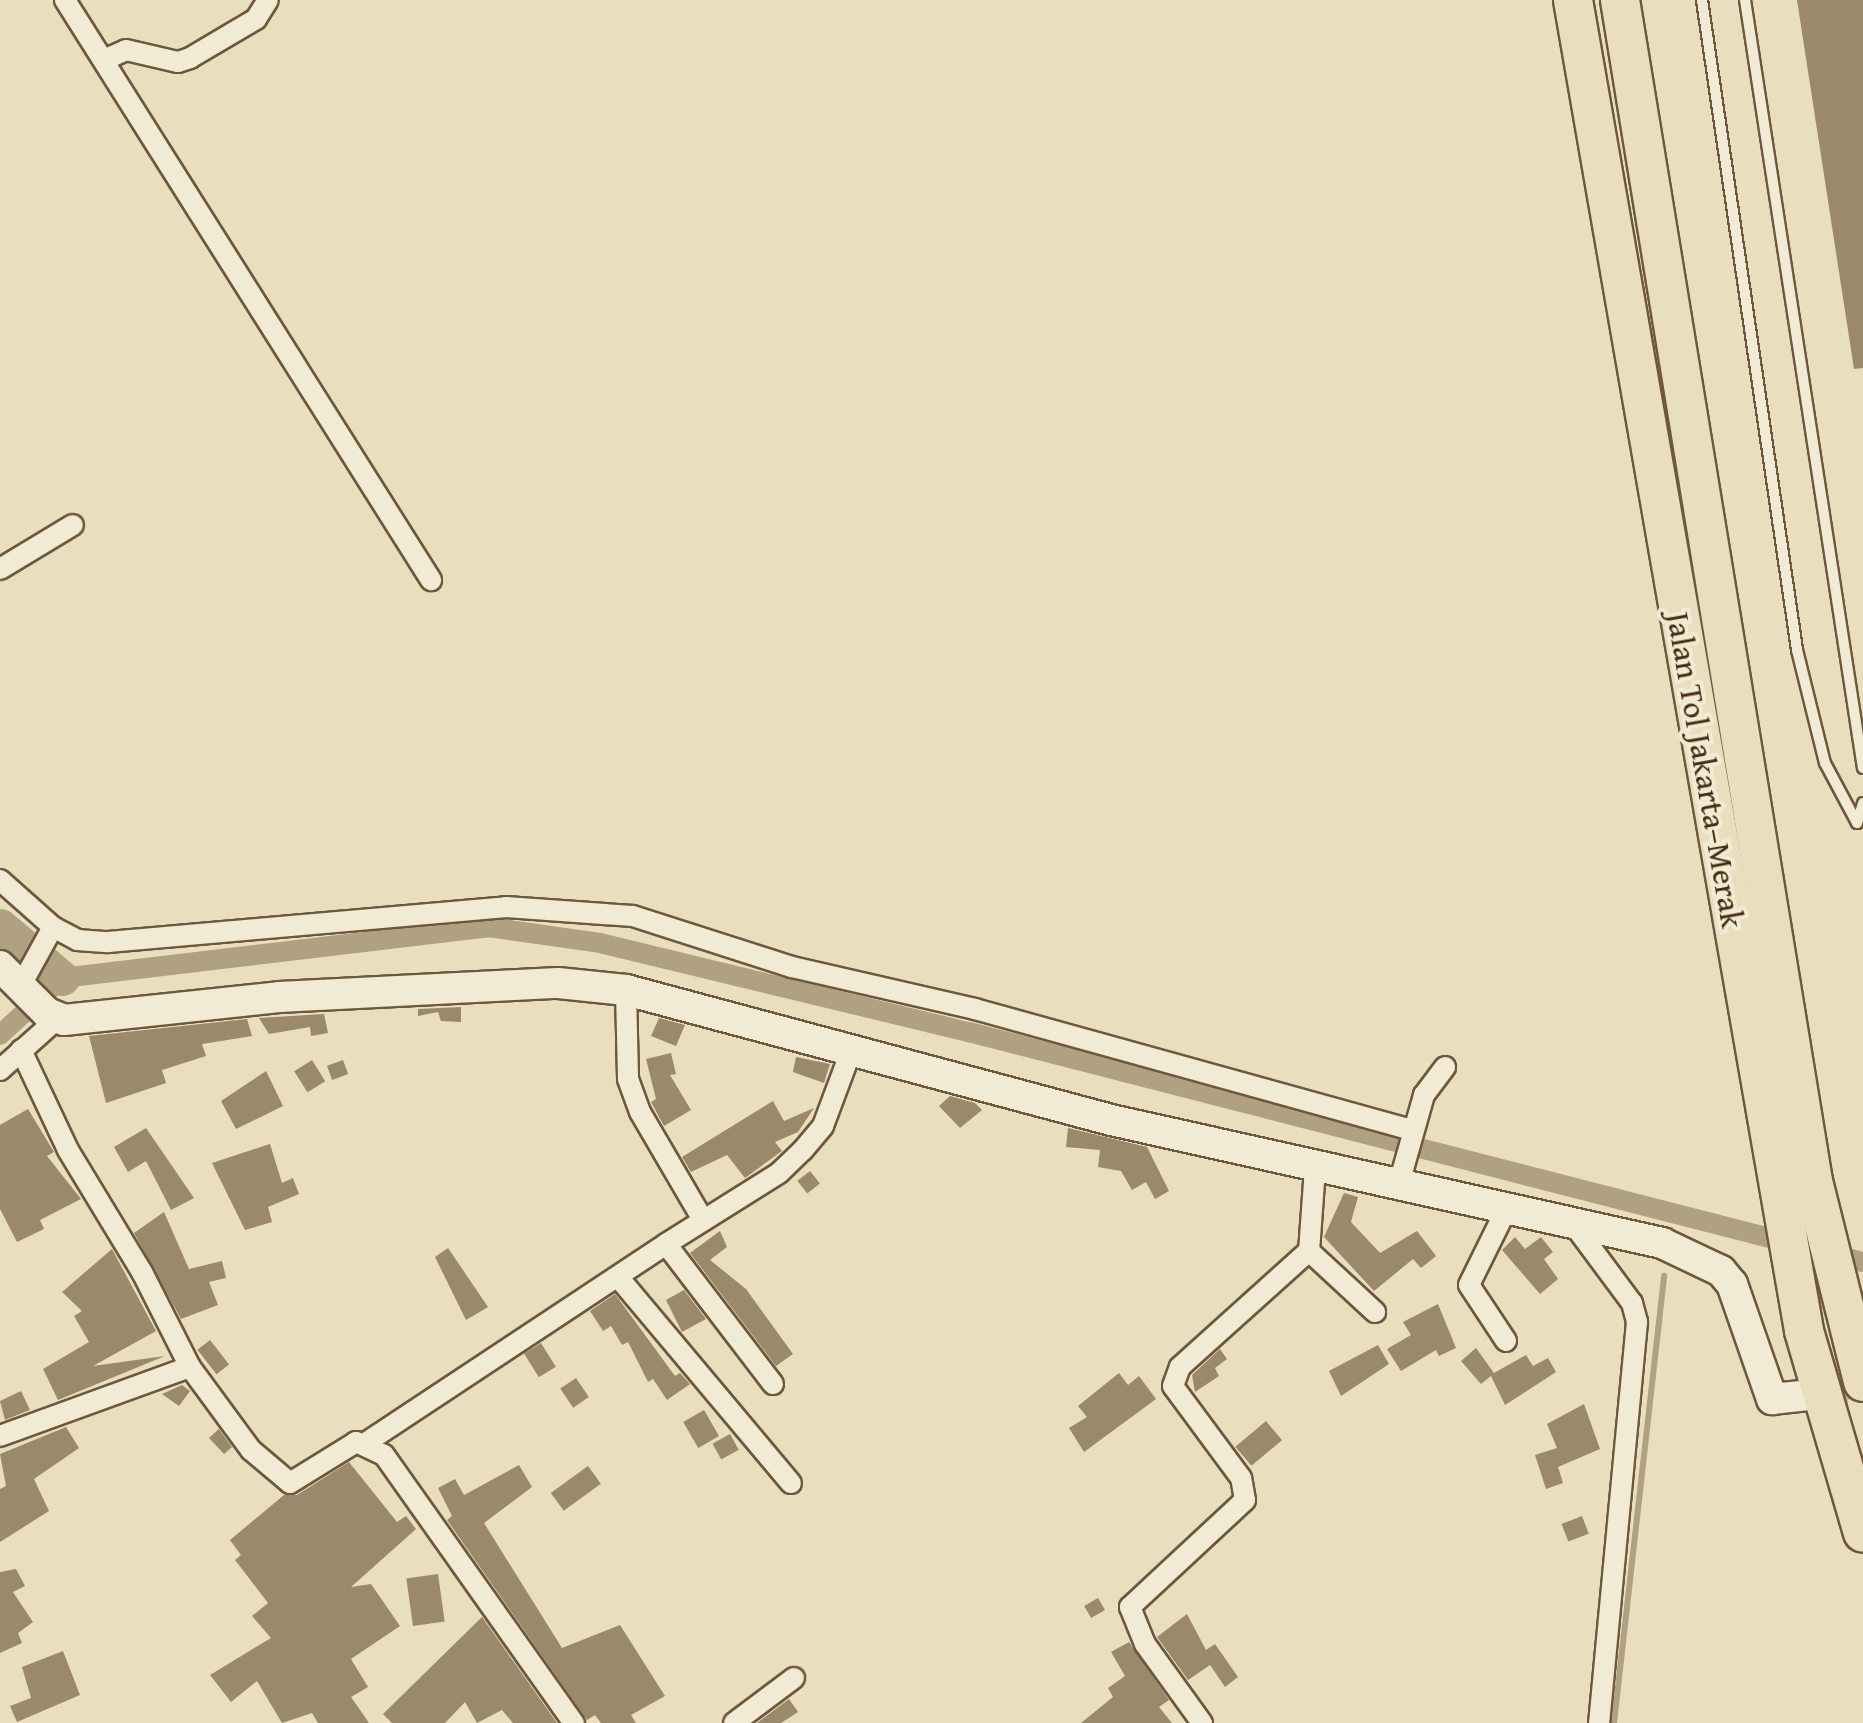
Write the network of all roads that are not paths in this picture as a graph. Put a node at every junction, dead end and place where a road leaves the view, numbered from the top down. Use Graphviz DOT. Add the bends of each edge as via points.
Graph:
graph roads {
  1 [pos="66,0"];
  2 [pos="268,0"];
  3 [pos="1573,0"];
  4 [pos="1620,0"];
  5 [pos="1702,0"];
  6 [pos="1745,0"];
  7 [pos="104,60"];
  8 [pos="73,525"];
  9 [pos="0,569"];
  10 [pos="431,580"];
  11 [pos="1863,768"];
  12 [pos="1863,804"];
  13 [pos="1860,824"];
  14 [pos="0,880"];
  15 [pos="50,934"];
  16 [pos="626,990"];
  17 [pos="24,991"];
  18 [pos="22,1050"];
  19 [pos="851,1051"];
  20 [pos="1445,1067"];
  21 [pos="0,1070"];
  22 [pos="1411,1134"];
  23 [pos="1314,1168"];
  24 [pos="1794,1180"];
  25 [pos="1400,1181"];
  26 [pos="1505,1212"];
  27 [pos="703,1220"];
  28 [pos="1577,1229"];
  29 [pos="666,1244"];
  30 [pos="1309,1251"];
  31 [pos="618,1277"];
  32 [pos="1375,1312"];
  33 [pos="1506,1341"];
  34 [pos="190,1368"];
  35 [pos="1863,1382"];
  36 [pos="773,1384"];
  37 [pos="1819,1394"];
  38 [pos="0,1436"];
  39 [pos="366,1442"];
  40 [pos="791,1483"];
  41 [pos="1863,1533"];
  42 [pos="794,1678"];
  43 [pos="574,1723"];
  44 [pos="734,1723"];
  45 [pos="1202,1723"];
  46 [pos="1599,1723"];
  1 -- 7 [label="street"];
  2 -- 7 [label="street" via="256,20 190,58 178,62 126,50"];
  3 -- 24 [label="highway, Jalan Tol Jakarta–Merak"];
  4 -- 24 [label="highway, Jalan Tol Jakarta–Merak"];
  5 -- 13 [label="lane" via="1796,650 1825,762"];
  6 -- 11 [label="lane"];
  7 -- 10 [label="street"];
  8 -- 9 [label="street"];
  12 -- 13 [label="lane"];
  14 -- 15 [label="street"];
  15 -- 17 [label="street"];
  15 -- 22 [label="street" via="108,942 506,907 633,916 792,966 975,1009"];
  16 -- 17 [label="street" via="558,983"];
  16 -- 19 [label="street"];
  16 -- 27 [label="street" via="628,1079"];
  17 -- 18 [label="street"];
  18 -- 21 [label="street"];
  18 -- 34 [label="street" via="68,1150"];
  19 -- 23 [label="street"];
  19 -- 27 [label="street" via="822,1126 803,1150"];
  20 -- 22 [label="street" via="1430,1083"];
  22 -- 25 [label="street"];
  23 -- 25 [label="street"];
  23 -- 30 [label="street"];
  24 -- 35 [label="highway, Jalan Tol Jakarta–Merak"];
  24 -- 41 [label="highway, Jalan Tol Jakarta–Merak" via="1804,1331"];
  25 -- 26 [label="street"];
  26 -- 28 [label="street"];
  26 -- 33 [label="street" via="1469,1285"];
  27 -- 29 [label="street"];
  28 -- 37 [label="street" via="1662,1243 1721,1271 1740,1300 1768,1395 1777,1402"];
  28 -- 46 [label="street" via="1632,1304 1637,1322"];
  29 -- 31 [label="street"];
  29 -- 36 [label="street"];
  30 -- 32 [label="street"];
  30 -- 45 [label="street" via="1180,1367 1173,1386 1241,1478 1245,1500 1130,1608 1145,1644"];
  31 -- 39 [label="street"];
  31 -- 40 [label="street"];
  34 -- 38 [label="street"];
  34 -- 39 [label="street" via="280,1480 290,1484 338,1449"];
  39 -- 43 [label="street" via="418,1496"];
  42 -- 44 [label="street"];
}
